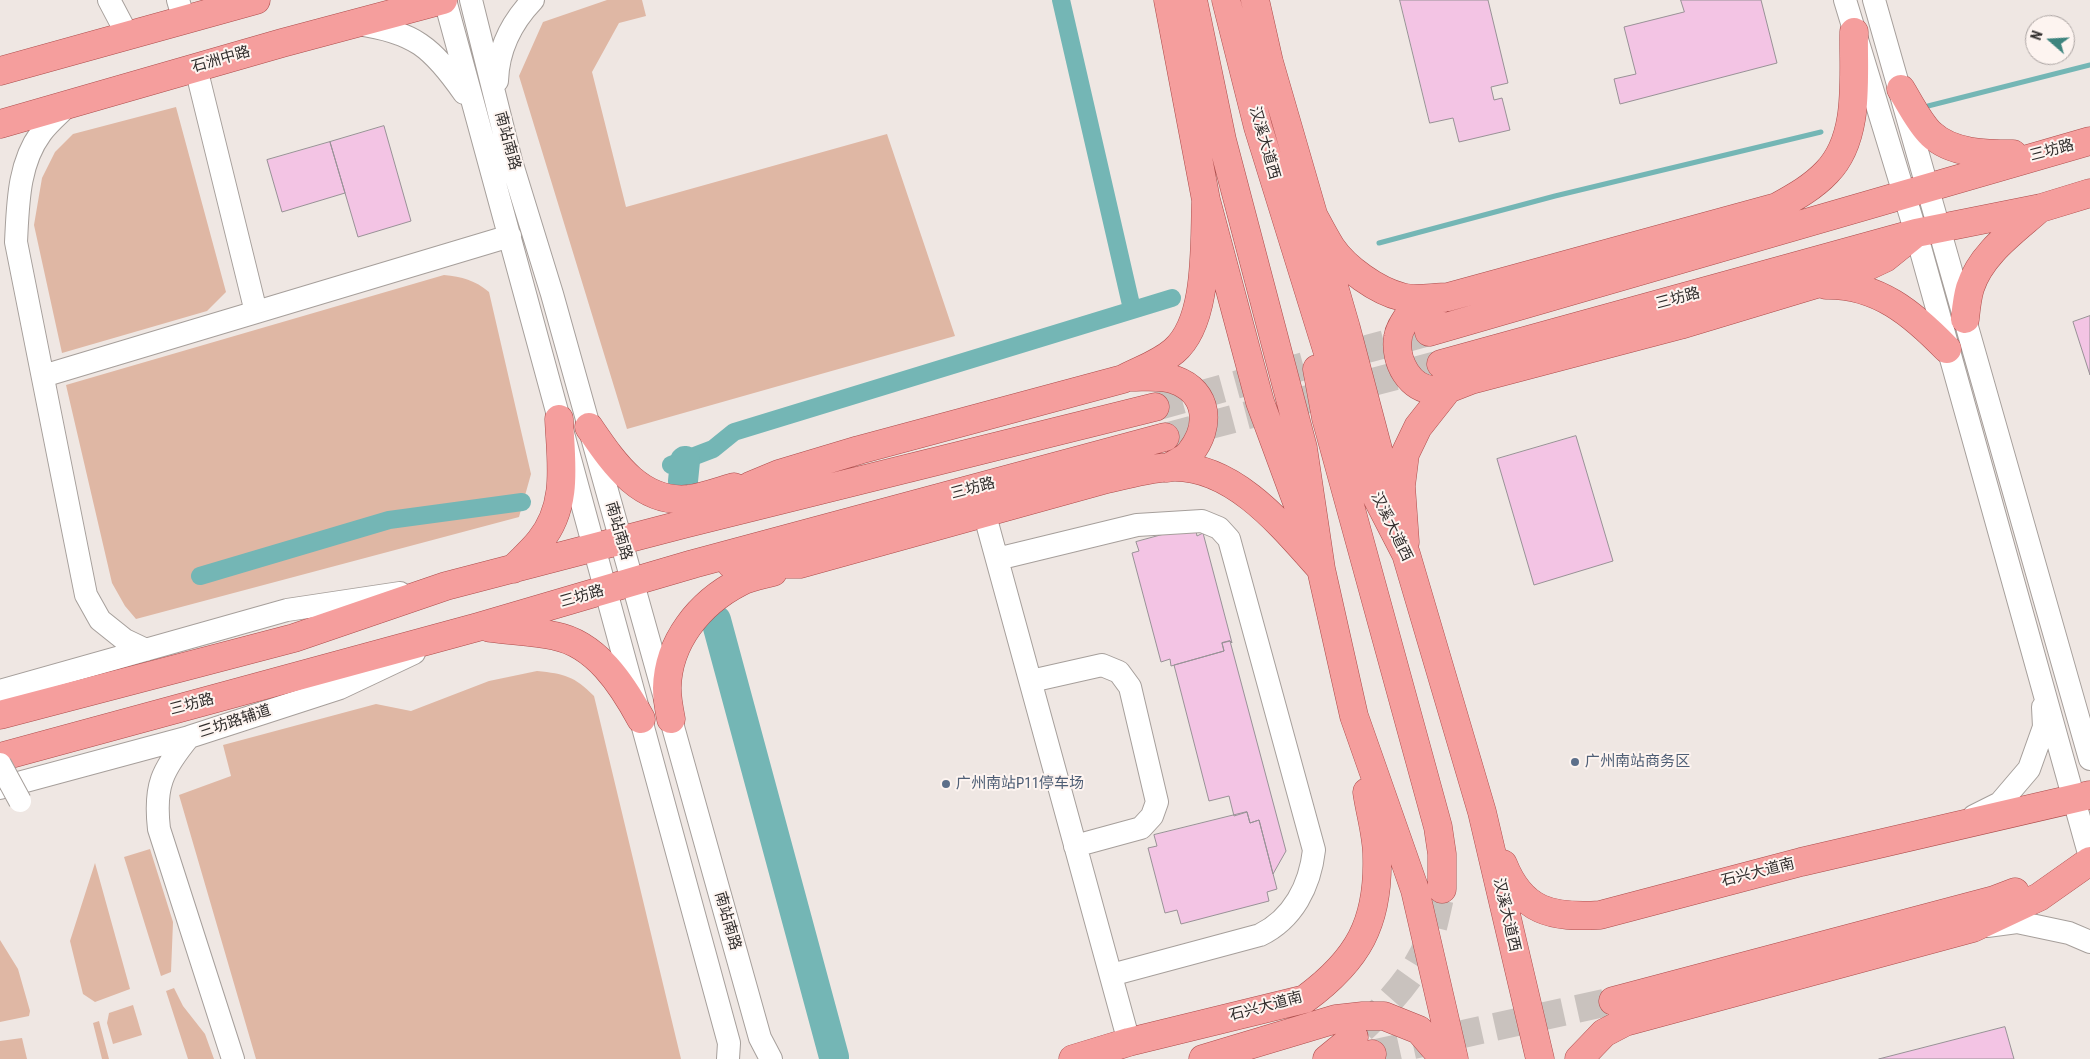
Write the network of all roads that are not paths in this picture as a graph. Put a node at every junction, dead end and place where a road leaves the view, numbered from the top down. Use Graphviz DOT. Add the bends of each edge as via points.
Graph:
graph roads {
  1 [pos="108,0"];
  2 [pos="256,0"];
  3 [pos="444,0"];
  4 [pos="471,0"];
  5 [pos="533,0"];
  6 [pos="1168,0"];
  7 [pos="1193,0"];
  8 [pos="1226,0"];
  9 [pos="1255,0"];
  10 [pos="1845,0"];
  11 [pos="1874,0"];
  12 [pos="181,10"];
  13 [pos="354,24"];
  14 [pos="1883,31"];
  15 [pos="128,36"];
  16 [pos="1856,38"];
  17 [pos="196,68"];
  18 [pos="0,70"];
  19 [pos="1900,89"];
  20 [pos="497,102"];
  21 [pos="68,105"];
  22 [pos="474,108"];
  23 [pos="0,124"];
  24 [pos="2090,141"];
  25 [pos="2040,154"];
  26 [pos="1916,191"];
  27 [pos="2090,193"];
  28 [pos="1206,200"];
  29 [pos="2041,208"];
  30 [pos="1312,213"];
  31 [pos="1928,230"];
  32 [pos="510,236"];
  33 [pos="1298,257"];
  34 [pos="1810,286"];
  35 [pos="1448,297"];
  36 [pos="256,312"];
  37 [pos="1964,319"];
  38 [pos="1429,332"];
  39 [pos="1947,349"];
  40 [pos="1448,375"];
  41 [pos="43,376"];
  42 [pos="1127,377"];
  43 [pos="1155,406"];
  44 [pos="559,419"];
  45 [pos="589,427"];
  46 [pos="1165,437"];
  47 [pos="1167,468"];
  48 [pos="779,474"];
  49 [pos="984,512"];
  50 [pos="684,524"];
  51 [pos="621,540"];
  52 [pos="594,547"];
  53 [pos="1406,554"];
  54 [pos="997,559"];
  55 [pos="693,564"];
  56 [pos="800,564"];
  57 [pos="1321,569"];
  58 [pos="512,570"];
  59 [pos="632,582"];
  60 [pos="446,586"];
  61 [pos="606,590"];
  62 [pos="469,629"];
  63 [pos="146,650"];
  64 [pos="1031,682"];
  65 [pos="2067,682"];
  66 [pos="0,691"];
  67 [pos="2043,691"];
  68 [pos="0,715"];
  69 [pos="2090,715"];
  70 [pos="1354,716"];
  71 [pos="641,719"];
  72 [pos="671,719"];
  73 [pos="189,737"];
  74 [pos="0,757"];
  75 [pos="2090,759"];
  76 [pos="0,764"];
  77 [pos="0,788"];
  78 [pos="2082,796"];
  79 [pos="20,801"];
  80 [pos="1482,812"];
  81 [pos="1957,826"];
  82 [pos="1076,846"];
  83 [pos="2090,856"];
  84 [pos="2090,861"];
  85 [pos="1442,889"];
  86 [pos="1974,928"];
  87 [pos="2090,942"];
  88 [pos="1111,975"];
  89 [pos="1305,999"];
  90 [pos="1614,1001"];
  91 [pos="1130,1042"];
  92 [pos="1355,1042"];
  93 [pos="233,1059"];
  94 [pos="728,1059"];
  95 [pos="771,1059"];
  96 [pos="1073,1059"];
  97 [pos="1203,1059"];
  98 [pos="1327,1059"];
  99 [pos="1444,1059"];
  100 [pos="1454,1059"];
  101 [pos="1540,1059"];
  102 [pos="1579,1059"];
  1 -- 15 [label="street"];
  2 -- 12 [label="main road"];
  3 -- 13 [label="main road, 石洲中路"];
  3 -- 22 [label="street, 南站南路"];
  4 -- 20 [label="street, 南站南路"];
  5 -- 20 [label="street" via="511,27 500,53"];
  6 -- 28 [label="main road"];
  7 -- 57 [label="main road" via="1222,140 1303,448"];
  8 -- 33 [label="main road, 汉溪大道西" via="1258,127"];
  9 -- 30 [label="main road" via="1269,62"];
  10 -- 16 [label="street"];
  11 -- 14 [label="street"];
  12 -- 15 [label="main road"];
  13 -- 17 [label="main road, 石洲中路"];
  13 -- 22 [label="street" via="386,28 408,36 431,51"];
  14 -- 16 [label="street" via="1879,47 1873,50 1865,48"];
  14 -- 19 [label="street"];
  15 -- 18 [label="main road"];
  16 -- 26 [label="street"];
  16 -- 35 [label="main road" via="1848,133 1842,150 1828,171 1809,188 1777,207"];
  17 -- 21 [label="main road, 石洲中路"];
  17 -- 36 [label="street"];
  19 -- 25 [label="main road" via="1931,134 1946,144 1977,153"];
  19 -- 26 [label="street"];
  20 -- 45 [label="street, 南站南路"];
  21 -- 23 [label="main road, 石洲中路"];
  21 -- 41 [label="street" via="40,134 24,165 18,204 16,242"];
  22 -- 32 [label="street, 南站南路"];
  24 -- 25 [label="main road, 三坊路"];
  25 -- 26 [label="main road, 三坊路"];
  26 -- 31 [label="street"];
  26 -- 38 [label="main road, 三坊路"];
  27 -- 29 [label="main road, 三坊路"];
  28 -- 42 [label="main road" via="1198,307 1192,327 1175,350"];
  28 -- 57 [label="main road" via="1260,402"];
  29 -- 31 [label="main road, 三坊路"];
  29 -- 37 [label="main road" via="1988,256 1969,289"];
  30 -- 35 [label="main road" via="1331,248 1383,291 1404,298"];
  30 -- 53 [label="main road"];
  31 -- 34 [label="main road" via="1875,264"];
  31 -- 37 [label="street"];
  31 -- 39 [label="street"];
  31 -- 40 [label="main road, 三坊路"];
  32 -- 36 [label="street"];
  32 -- 44 [label="street, 南站南路"];
  33 -- 53 [label="main road, 汉溪大道西" via="1363,466"];
  33 -- 85 [label="main road" via="1326,418 1438,827"];
  34 -- 39 [label="main road" via="1863,288 1891,301"];
  34 -- 40 [label="main road" via="1680,325 1472,380"];
  35 -- 40 [label="main road" via="1410,313 1398,338 1398,357 1406,374 1415,383 1435,390"];
  36 -- 41 [label="street"];
  37 -- 65 [label="street"];
  39 -- 67 [label="street"];
  40 -- 53 [label="main road" via="1448,389 1418,427 1406,454 1401,486"];
  41 -- 63 [label="street" via="86,596 100,620 125,640"];
  42 -- 47 [label="main road" via="1172,379 1193,390 1199,400 1204,419 1203,432 1189,455"];
  42 -- 48 [label="main road"];
  43 -- 50 [label="main road"];
  44 -- 52 [label="street, 南站南路"];
  44 -- 58 [label="main road" via="561,496 557,510 540,541"];
  45 -- 48 [label="main road" via="621,472 663,497 691,498"];
  45 -- 51 [label="street, 南站南路"];
  46 -- 55 [label="main road, 三坊路"];
  47 -- 49 [label="main road" via="1142,471"];
  47 -- 57 [label="main road" via="1200,469 1225,481 1274,516"];
  48 -- 50 [label="main road" via="750,486"];
  49 -- 54 [label="street"];
  49 -- 56 [label="main road"];
  50 -- 51 [label="main road"];
  51 -- 52 [label="main road"];
  51 -- 59 [label="street, 南站南路"];
  52 -- 58 [label="main road"];
  52 -- 61 [label="street, 南站南路"];
  53 -- 80 [label="main road, 汉溪大道西"];
  54 -- 64 [label="street"];
  54 -- 88 [label="street" via="1137,526 1202,521 1219,528 1229,539 1232,549 1314,850 1312,869 1290,912 1275,928 1260,935"];
  55 -- 56 [label="main road"];
  55 -- 59 [label="main road, 三坊路"];
  56 -- 72 [label="main road" via="742,581 720,593 691,621 674,650 669,667 667,690"];
  57 -- 70 [label="main road"];
  58 -- 60 [label="main road"];
  59 -- 61 [label="main road, 三坊路"];
  59 -- 72 [label="street, 南站南路"];
  60 -- 63 [label="street" via="288,610"];
  60 -- 68 [label="main road" via="294,638"];
  61 -- 62 [label="main road, 三坊路"];
  61 -- 71 [label="street, 南站南路"];
  62 -- 71 [label="main road" via="556,636 578,645 608,667"];
  62 -- 73 [label="street, 三坊路辅道" via="340,688"];
  62 -- 74 [label="main road, 三坊路"];
  63 -- 66 [label="street"];
  64 -- 82 [label="street"];
  64 -- 82 [label="street" via="1102,665 1119,672 1130,687 1157,802 1155,809 1141,828"];
  65 -- 69 [label="street"];
  65 -- 75 [label="street"];
  67 -- 78 [label="street"];
  67 -- 81 [label="street" via="2044,727 2029,769 2000,803"];
  70 -- 89 [label="main road, 石兴大道南" via="1377,855 1376,892 1369,922 1353,954 1329,981"];
  70 -- 100 [label="main road" via="1415,890"];
  71 -- 94 [label="street, 南站南路" via="729,1043"];
  72 -- 95 [label="street, 南站南路" via="760,1038"];
  73 -- 77 [label="street, 三坊路辅道"];
  73 -- 93 [label="street" via="171,758 161,781 156,803 159,829"];
  76 -- 79 [label="street, bridge"];
  78 -- 81 [label="main road, 石兴大道南"];
  78 -- 83 [label="street"];
  80 -- 81 [label="main road, 石兴大道南" via="1507,876 1523,899 1546,911 1573,917 1600,915 1714,884"];
  80 -- 101 [label="main road, 汉溪大道西"];
  82 -- 88 [label="street"];
  84 -- 86 [label="main road" via="2039,897"];
  84 -- 90 [label="main road" via="1994,900"];
  86 -- 87 [label="street" via="2017,922 2069,933"];
  86 -- 102 [label="main road" via="1626,1022 1604,1033"];
  88 -- 91 [label="street"];
  89 -- 91 [label="main road, 石兴大道南"];
  89 -- 92 [label="main road" via="1320,1001 1333,1008"];
  91 -- 96 [label="main road, 石兴大道南"];
  92 -- 97 [label="main road"];
  92 -- 98 [label="main road"];
  92 -- 99 [label="main road" via="1363,1016 1384,1016 1419,1030"];
}
